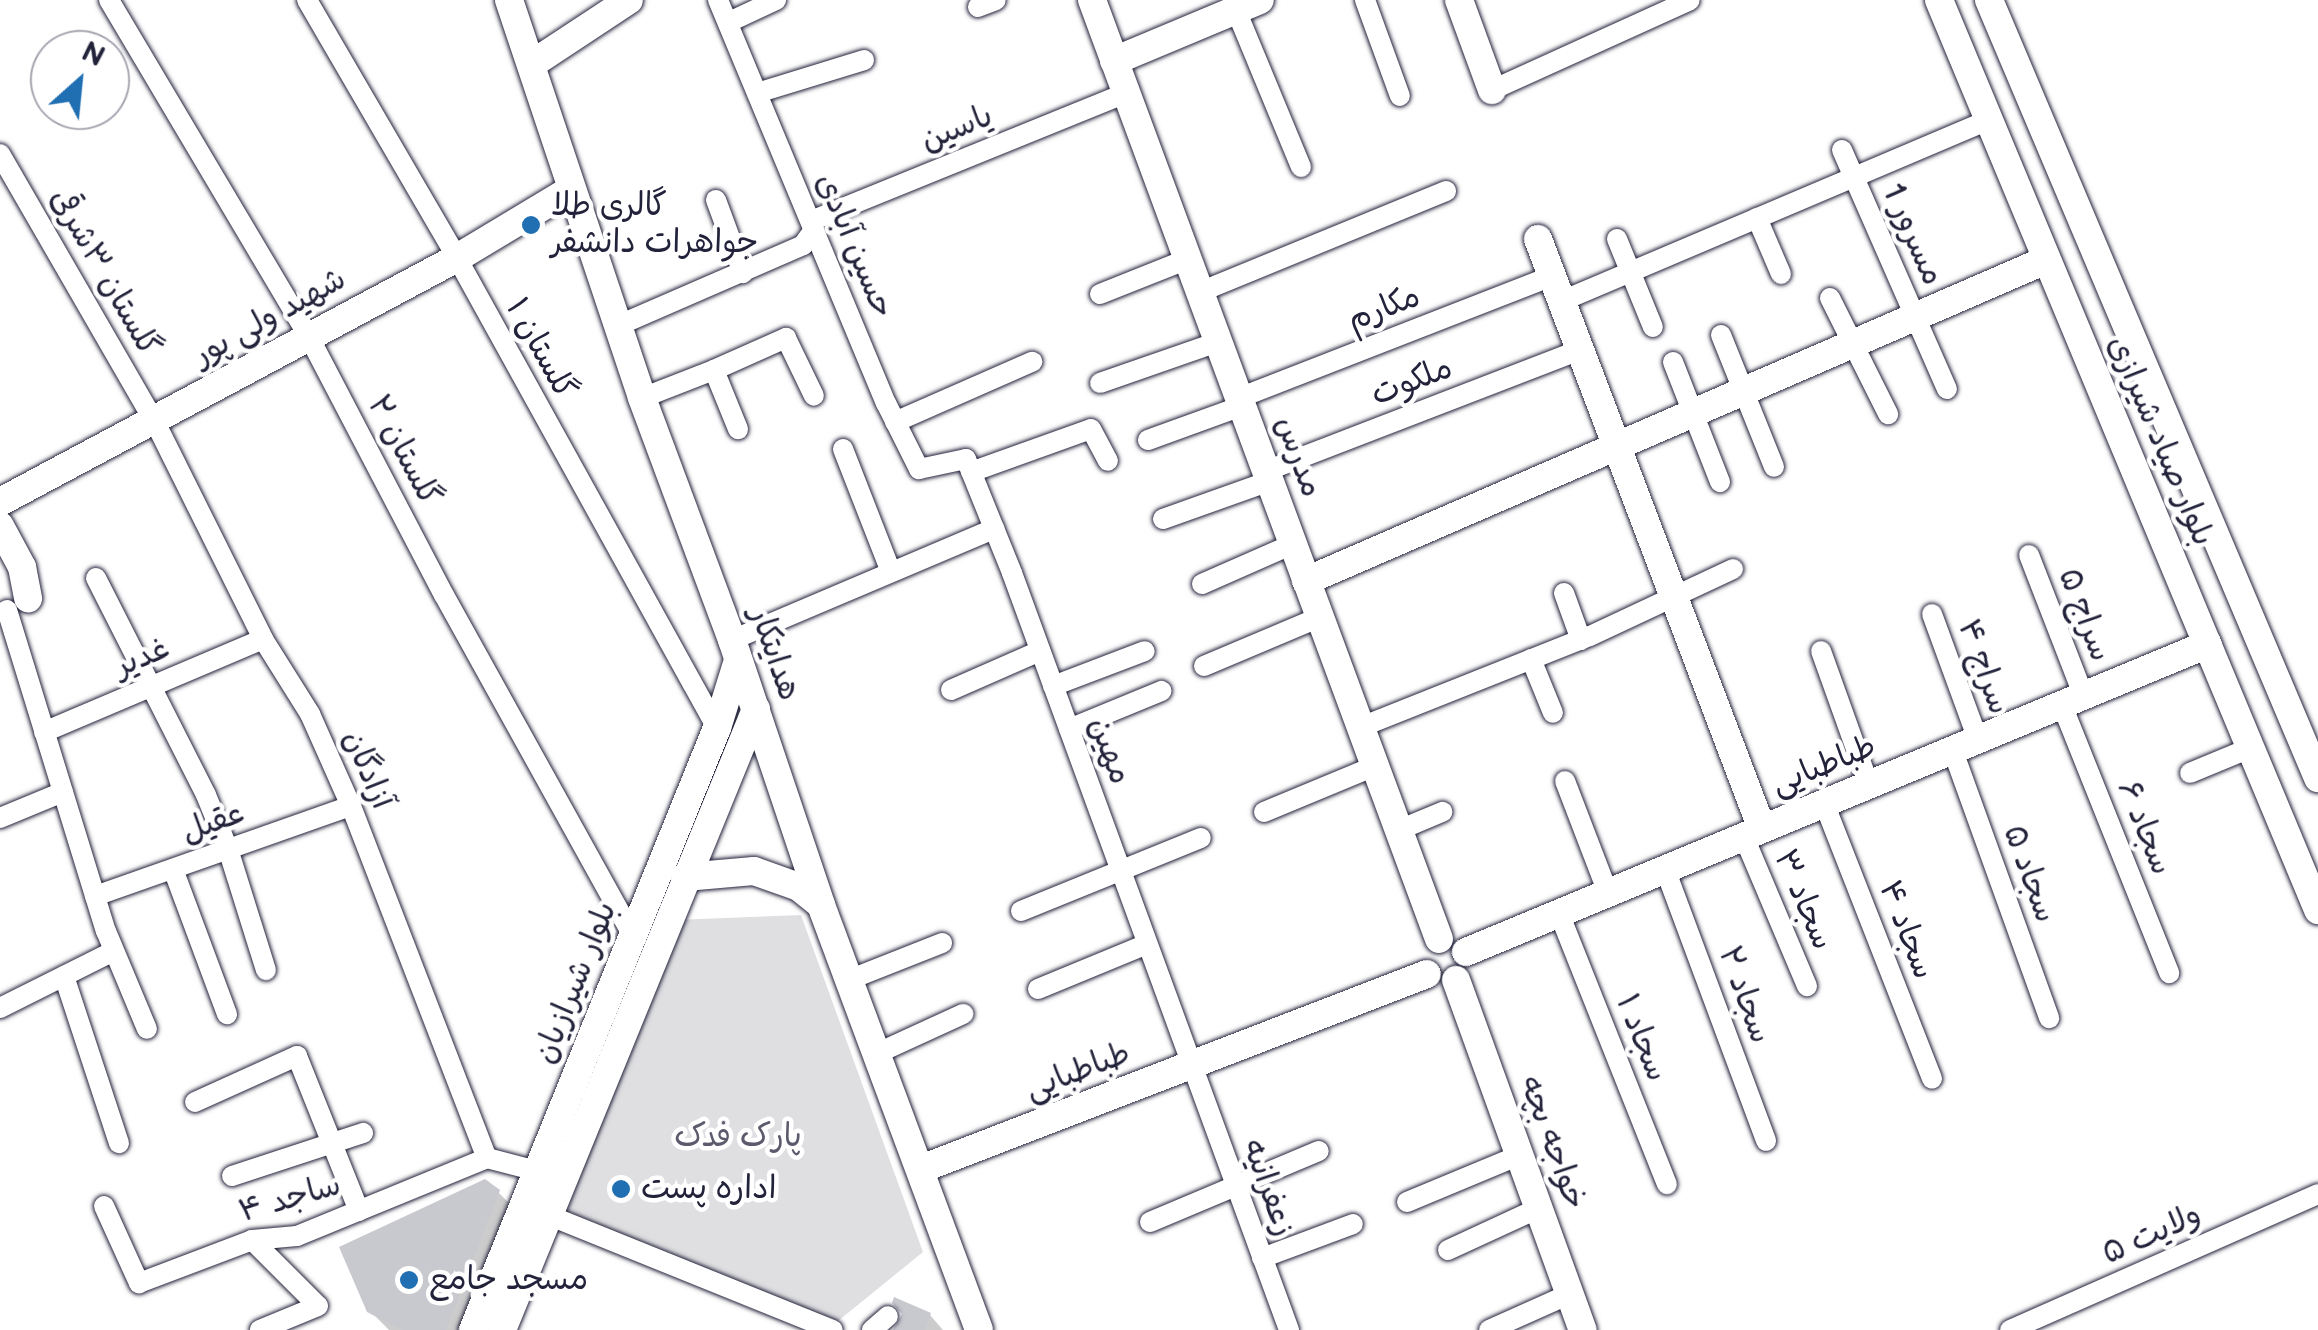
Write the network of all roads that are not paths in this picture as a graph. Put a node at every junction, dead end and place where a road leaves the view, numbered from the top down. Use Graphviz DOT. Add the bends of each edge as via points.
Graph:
graph roads {
  1 [pos="109,0"];
  2 [pos="308,0"];
  3 [pos="509,0"];
  4 [pos="629,0"];
  5 [pos="718,0"];
  6 [pos="776,0"];
  7 [pos="1092,0"];
  8 [pos="1365,0"];
  9 [pos="1459,0"];
  10 [pos="1690,0"];
  11 [pos="1939,0"];
  12 [pos="1989,0"];
  13 [pos="1248,5"];
  14 [pos="729,22"];
  15 [pos="864,60"];
  16 [pos="1114,61"];
  17 [pos="532,64"];
  18 [pos="1492,90"];
  19 [pos="1126,92"];
  20 [pos="758,93"];
  21 [pos="1400,96"];
  22 [pos="1988,120"];
  23 [pos="1842,150"];
  24 [pos="0,154"];
  25 [pos="1300,167"];
  26 [pos="1854,176"];
  27 [pos="570,190"];
  28 [pos="1446,190"];
  29 [pos="716,200"];
  30 [pos="1757,218"];
  31 [pos="812,226"];
  32 [pos="1617,239"];
  33 [pos="1538,240"];
  34 [pos="457,258"];
  35 [pos="1188,259"];
  36 [pos="2046,260"];
  37 [pos="1630,272"];
  38 [pos="743,273"];
  39 [pos="1782,274"];
  40 [pos="1557,288"];
  41 [pos="1200,292"];
  42 [pos="1100,294"];
  43 [pos="1830,298"];
  44 [pos="1915,317"];
  45 [pos="617,326"];
  46 [pos="1653,327"];
  47 [pos="1722,335"];
  48 [pos="308,336"];
  49 [pos="1218,342"];
  50 [pos="1852,344"];
  51 [pos="1580,350"];
  52 [pos="1032,362"];
  53 [pos="1673,362"];
  54 [pos="714,370"];
  55 [pos="1100,383"];
  56 [pos="1947,389"];
  57 [pos="1744,392"];
  58 [pos="814,396"];
  59 [pos="642,398"];
  60 [pos="1240,402"];
  61 [pos="1695,413"];
  62 [pos="1888,414"];
  63 [pos="155,422"];
  64 [pos="895,422"];
  65 [pos="738,429"];
  66 [pos="1148,440"];
  67 [pos="1616,447"];
  68 [pos="843,449"];
  69 [pos="1108,460"];
  70 [pos="968,465"];
  71 [pos="1774,467"];
  72 [pos="1268,476"];
  73 [pos="1720,482"];
  74 [pos="0,502"];
  75 [pos="1163,520"];
  76 [pos="0,526"];
  77 [pos="994,529"];
  78 [pos="1293,544"];
  79 [pos="2029,555"];
  80 [pos="1733,569"];
  81 [pos="891,572"];
  82 [pos="96,578"];
  83 [pos="1306,581"];
  84 [pos="1202,584"];
  85 [pos="1564,593"];
  86 [pos="1672,594"];
  87 [pos="11,607"];
  88 [pos="1932,614"];
  89 [pos="1320,617"];
  90 [pos="263,639"];
  91 [pos="1581,640"];
  92 [pos="2208,644"];
  93 [pos="735,650"];
  94 [pos="1040,651"];
  95 [pos="1145,651"];
  96 [pos="1821,651"];
  97 [pos="1531,659"];
  98 [pos="1204,666"];
  99 [pos="151,686"];
  100 [pos="1053,686"];
  101 [pos="951,690"];
  102 [pos="1161,691"];
  103 [pos="2073,701"];
  104 [pos="756,710"];
  105 [pos="1553,714"];
  106 [pos="1361,727"];
  107 [pos="717,728"];
  108 [pos="1069,729"];
  109 [pos="44,732"];
  110 [pos="745,740"];
  111 [pos="1966,745"];
  112 [pos="2250,748"];
  113 [pos="1375,766"];
  114 [pos="2190,774"];
  115 [pos="2318,778"];
  116 [pos="1565,781"];
  117 [pos="1868,785"];
  118 [pos="63,792"];
  119 [pos="1824,804"];
  120 [pos="352,806"];
  121 [pos="1264,812"];
  122 [pos="1442,812"];
  123 [pos="0,818"];
  124 [pos="1398,830"];
  125 [pos="1753,833"];
  126 [pos="1201,838"];
  127 [pos="228,848"];
  128 [pos="173,869"];
  129 [pos="1665,869"];
  130 [pos="1121,873"];
  131 [pos="685,877"];
  132 [pos="1608,893"];
  133 [pos="95,896"];
  134 [pos="822,905"];
  135 [pos="2318,910"];
  136 [pos="1021,911"];
  137 [pos="1560,913"];
  138 [pos="633,936"];
  139 [pos="1439,939"];
  140 [pos="942,943"];
  141 [pos="1146,944"];
  142 [pos="114,951"];
  143 [pos="1466,952"];
  144 [pos="266,970"];
  145 [pos="2170,973"];
  146 [pos="1427,974"];
  147 [pos="64,976"];
  148 [pos="851,979"];
  149 [pos="1456,980"];
  150 [pos="1806,986"];
  151 [pos="1038,989"];
  152 [pos="0,1008"];
  153 [pos="227,1014"];
  154 [pos="963,1014"];
  155 [pos="2049,1018"];
  156 [pos="147,1028"];
  157 [pos="878,1053"];
  158 [pos="1191,1066"];
  159 [pos="1932,1079"];
  160 [pos="194,1102"];
  161 [pos="362,1133"];
  162 [pos="1766,1141"];
  163 [pos="119,1142"];
  164 [pos="333,1144"];
  165 [pos="1319,1151"];
  166 [pos="1520,1155"];
  167 [pos="487,1158"];
  168 [pos="921,1169"];
  169 [pos="538,1171"];
  170 [pos="232,1176"];
  171 [pos="1666,1184"];
  172 [pos="1236,1188"];
  173 [pos="2318,1194"];
  174 [pos="1408,1202"];
  175 [pos="104,1206"];
  176 [pos="1539,1208"];
  177 [pos="360,1211"];
  178 [pos="548,1214"];
  179 [pos="1150,1222"];
  180 [pos="1353,1224"];
  181 [pos="252,1240"];
  182 [pos="1448,1250"];
  183 [pos="1262,1258"];
  184 [pos="1570,1294"];
  185 [pos="260,1330"];
  186 [pos="474,1330"];
  187 [pos="502,1330"];
  188 [pos="834,1330"];
  189 [pos="980,1330"];
  190 [pos="1288,1330"];
  191 [pos="1489,1330"];
  192 [pos="1583,1330"];
  193 [pos="2010,1330"];
  1 -- 48 [label="street, گلستان ۲"];
  2 -- 34 [label="street, گلستان ۱"];
  3 -- 17 [label="street, هدایتکار"];
  4 -- 17 [label="street"];
  5 -- 14 [label="street, حسین آبادی"];
  6 -- 14 [label="street"];
  7 -- 16 [label="street, مدرس"];
  8 -- 21 [label="street"];
  9 -- 18 [label="street"];
  10 -- 18 [label="street"];
  11 -- 22 [label="street, بلوار صیاد شیرازی"];
  12 -- 115 [label="street, بلوار صیاد شیرازی"];
  13 -- 16 [label="street"];
  13 -- 25 [label="street"];
  14 -- 20 [label="street, حسین آبادی"];
  15 -- 20 [label="street"];
  16 -- 19 [label="street, مدرس"];
  17 -- 27 [label="street, هدایتکار"];
  19 -- 31 [label="street, یاسین"];
  19 -- 35 [label="street, مدرس"];
  20 -- 31 [label="street, حسین آبادی"];
  22 -- 26 [label="street, مکارم"];
  22 -- 36 [label="street, بلوار صیاد شیرازی"];
  23 -- 26 [label="street, مسرور 1"];
  24 -- 63 [label="street, گلستان ۳شرقی"];
  26 -- 30 [label="street, مکارم"];
  26 -- 44 [label="street, مسرور 1"];
  27 -- 34 [label="street, شهید ولی پور"];
  27 -- 45 [label="street, هدایتکار"];
  28 -- 41 [label="street"];
  29 -- 38 [label="street"];
  30 -- 37 [label="street, مکارم"];
  30 -- 39 [label="street"];
  31 -- 38 [label="street, یاسین" via="803,244"];
  31 -- 64 [label="street, حسین آبادی"];
  32 -- 37 [label="street"];
  33 -- 40 [label="street"];
  34 -- 48 [label="street, شهید ولی پور"];
  34 -- 107 [label="street, گلستان ۱"];
  35 -- 41 [label="street, مدرس"];
  35 -- 42 [label="street"];
  36 -- 44 [label="street"];
  36 -- 92 [label="street, بلوار صیاد شیرازی"];
  37 -- 40 [label="street, مکارم"];
  37 -- 46 [label="street"];
  38 -- 45 [label="street, یاسین"];
  40 -- 51 [label="street"];
  40 -- 60 [label="street, مکارم"];
  41 -- 49 [label="street, مدرس"];
  43 -- 50 [label="street"];
  44 -- 50 [label="street"];
  44 -- 56 [label="street, مسرور 1"];
  45 -- 59 [label="street, هدایتکار"];
  47 -- 57 [label="street"];
  48 -- 63 [label="street, شهید ولی پور"];
  48 -- 138 [label="street, گلستان ۲"];
  49 -- 55 [label="street"];
  49 -- 60 [label="street, مدرس"];
  50 -- 57 [label="street"];
  50 -- 62 [label="street"];
  51 -- 67 [label="street"];
  51 -- 72 [label="street, ملکوت"];
  52 -- 64 [label="street"];
  53 -- 61 [label="street"];
  54 -- 58 [label="street" via="786,338"];
  54 -- 59 [label="street"];
  54 -- 65 [label="street"];
  57 -- 61 [label="street"];
  57 -- 71 [label="street"];
  59 -- 93 [label="street, هدایتکار"];
  60 -- 66 [label="street, مکارم"];
  60 -- 72 [label="street, مدرس"];
  61 -- 67 [label="street"];
  61 -- 73 [label="street"];
  63 -- 74 [label="street, شهید ولی پور"];
  63 -- 90 [label="street, آزادگان"];
  64 -- 70 [label="street, حسین آبادی" via="919,469"];
  67 -- 83 [label="street"];
  67 -- 86 [label="street"];
  68 -- 81 [label="street"];
  69 -- 70 [label="street" via="1091,429"];
  70 -- 77 [label="street, مهین"];
  72 -- 75 [label="street, ملکوت"];
  72 -- 78 [label="street, مدرس"];
  76 -- 87 [label="street" via="22,568"];
  77 -- 81 [label="street"];
  77 -- 94 [label="street, مهین"];
  78 -- 83 [label="street, مدرس"];
  78 -- 84 [label="street"];
  79 -- 103 [label="street, سراج ۵"];
  80 -- 86 [label="street"];
  81 -- 93 [label="street"];
  82 -- 99 [label="street"];
  83 -- 89 [label="street, مدرس"];
  85 -- 91 [label="street"];
  86 -- 91 [label="street"];
  86 -- 125 [label="street"];
  87 -- 109 [label="street"];
  88 -- 111 [label="street, سراج ۴"];
  89 -- 98 [label="street"];
  89 -- 106 [label="street, مدرس"];
  90 -- 99 [label="street, غدیر"];
  90 -- 120 [label="street, آزادگان" via="310,714"];
  91 -- 97 [label="street"];
  92 -- 103 [label="street, طباطبایی"];
  92 -- 112 [label="street, بلوار صیاد شیرازی"];
  93 -- 104 [label="street, هدایتکار"];
  93 -- 107 [label="street, بلوار شیرازیان"];
  94 -- 100 [label="street, مهین"];
  94 -- 101 [label="street"];
  95 -- 100 [label="street"];
  96 -- 117 [label="street"];
  97 -- 105 [label="street"];
  97 -- 106 [label="street"];
  99 -- 109 [label="street, غدیر"];
  99 -- 127 [label="street"];
  100 -- 108 [label="street, مهین"];
  102 -- 108 [label="street"];
  103 -- 111 [label="street, طباطبایی"];
  103 -- 145 [label="street, سجاد ۶"];
  104 -- 110 [label="street, بلوار شیرازیان"];
  104 -- 134 [label="street, هدایتکار"];
  106 -- 113 [label="street, مدرس"];
  107 -- 110 [label="street"];
  107 -- 138 [label="street, بلوار شیرازیان"];
  108 -- 130 [label="street, مهین"];
  109 -- 118 [label="street"];
  110 -- 131 [label="street, بلوار شیرازیان"];
  111 -- 117 [label="street, طباطبایی"];
  111 -- 155 [label="street, سجاد ۵"];
  112 -- 114 [label="street"];
  112 -- 135 [label="street, بلوار صیاد شیرازی"];
  113 -- 121 [label="street"];
  113 -- 124 [label="street, مدرس"];
  116 -- 132 [label="street"];
  117 -- 119 [label="street, طباطبایی"];
  118 -- 123 [label="street"];
  118 -- 133 [label="street"];
  119 -- 125 [label="street, طباطبایی"];
  119 -- 159 [label="street, سجاد ۴"];
  120 -- 127 [label="street, عقیل"];
  120 -- 167 [label="street, آزادگان"];
  122 -- 124 [label="street"];
  124 -- 139 [label="street, مدرس"];
  125 -- 129 [label="street, طباطبایی"];
  125 -- 150 [label="street, سجاد ۳"];
  126 -- 130 [label="street"];
  127 -- 128 [label="street, عقیل"];
  127 -- 144 [label="street"];
  128 -- 133 [label="street, عقیل"];
  128 -- 153 [label="street"];
  129 -- 132 [label="street, طباطبایی"];
  129 -- 162 [label="street, سجاد ۲"];
  130 -- 136 [label="street"];
  130 -- 141 [label="street, مهین"];
  131 -- 134 [label="street" via="754,872 799,887"];
  131 -- 178 [label="street, بلوار شیرازیان"];
  132 -- 137 [label="street, طباطبایی"];
  133 -- 142 [label="street"];
  134 -- 148 [label="street, هدایتکار"];
  137 -- 143 [label="street, طباطبایی"];
  137 -- 171 [label="street, سجاد ۱"];
  138 -- 169 [label="street, بلوار شیرازیان"];
  139 -- 143 [label="street" via="1459,943"];
  139 -- 146 [label="street" via="1424,954"];
  140 -- 148 [label="street"];
  141 -- 151 [label="street"];
  141 -- 158 [label="street, مهین"];
  142 -- 147 [label="street"];
  142 -- 156 [label="street"];
  143 -- 149 [label="street" via="1468,963"];
  146 -- 149 [label="street"];
  146 -- 158 [label="street, طباطبایی"];
  147 -- 152 [label="street"];
  147 -- 163 [label="street"];
  148 -- 157 [label="street, هدایتکار"];
  149 -- 166 [label="street, خواجه بچه"];
  154 -- 157 [label="street"];
  157 -- 168 [label="street, هدایتکار"];
  158 -- 168 [label="street, طباطبایی"];
  158 -- 172 [label="street, زعفرانیه"];
  160 -- 164 [label="street" via="297,1056"];
  161 -- 164 [label="street"];
  164 -- 170 [label="street"];
  164 -- 177 [label="street"];
  165 -- 172 [label="street"];
  166 -- 174 [label="street"];
  166 -- 176 [label="street, خواجه بچه"];
  167 -- 169 [label="street"];
  167 -- 177 [label="street, ساجد ۴"];
  168 -- 189 [label="street, هدایتکار"];
  169 -- 186 [label="street, بلوار شیرازیان"];
  172 -- 179 [label="street"];
  172 -- 183 [label="street, زعفرانیه"];
  173 -- 193 [label="street, ولایت ۵"];
  175 -- 181 [label="street, ساجد ۴" via="139,1282"];
  176 -- 182 [label="street"];
  176 -- 184 [label="street, خواجه بچه"];
  177 -- 181 [label="street, ساجد ۴" via="297,1236"];
  178 -- 187 [label="street, بلوار شیرازیان"];
  178 -- 188 [label="street"];
  180 -- 183 [label="street"];
  181 -- 185 [label="street" via="318,1306"];
  183 -- 190 [label="street, زعفرانیه"];
  184 -- 191 [label="street"];
  184 -- 192 [label="street, خواجه بچه"];
}
